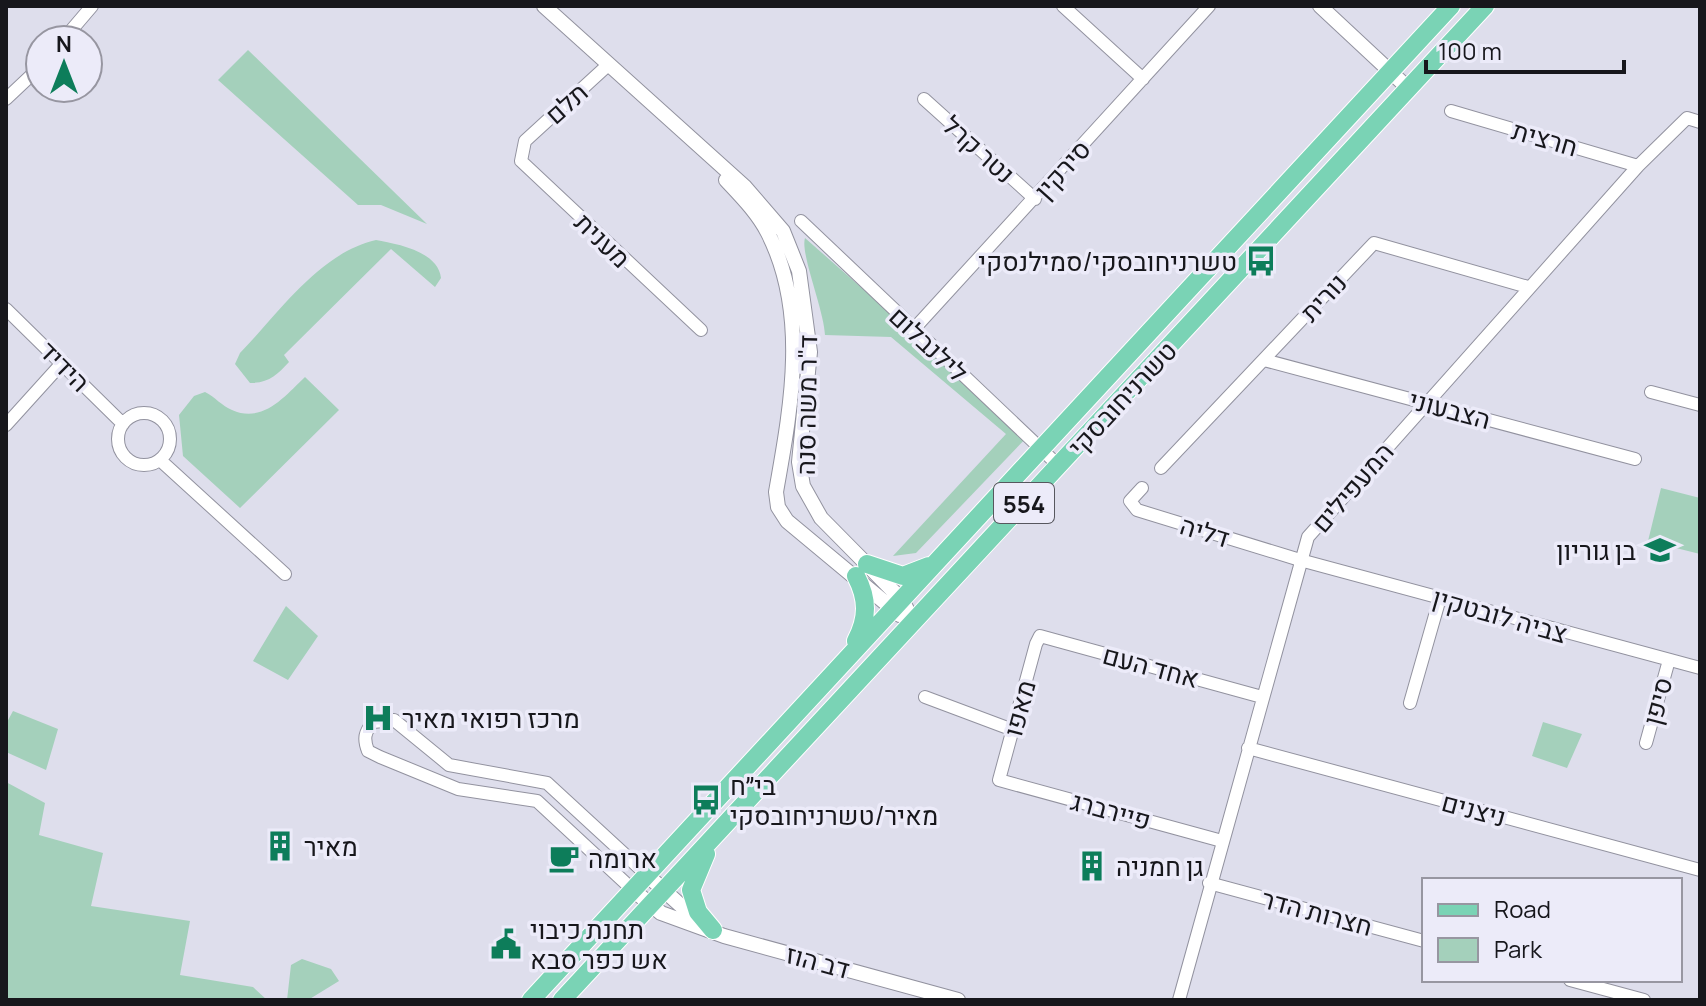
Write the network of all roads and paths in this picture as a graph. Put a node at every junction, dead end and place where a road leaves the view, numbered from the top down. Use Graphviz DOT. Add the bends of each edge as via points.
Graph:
graph roads {
  1 [pos="92,6"];
  2 [pos="544,6"];
  3 [pos="1063,6"];
  4 [pos="1209,6"];
  5 [pos="1320,6"];
  6 [pos="1451,6"];
  7 [pos="1485,6"];
  8 [pos="77,24"];
  9 [pos="608,65"];
  10 [pos="1391,72"];
  11 [pos="1143,79"];
  12 [pos="24,82"];
  13 [pos="1409,89"];
  14 [pos="6,99"];
  15 [pos="924,99"];
  16 [pos="1451,111"];
  17 [pos="1694,120"];
  18 [pos="525,141"];
  19 [pos="697,146"];
  20 [pos="1638,166"];
  21 [pos="1035,199"];
  22 [pos="801,221"];
  23 [pos="1528,287"];
  24 [pos="6,309"];
  25 [pos="701,330"];
  26 [pos="913,330"];
  27 [pos="1264,360"];
  28 [pos="63,362"];
  29 [pos="1651,392"];
  30 [pos="1425,403"];
  31 [pos="1700,405"];
  32 [pos="123,424"];
  33 [pos="6,425"];
  34 [pos="1040,449"];
  35 [pos="1635,459"];
  36 [pos="160,460"];
  37 [pos="1059,466"];
  38 [pos="1161,468"];
  39 [pos="1142,488"];
  40 [pos="938,560"];
  41 [pos="1300,560"];
  42 [pos="862,570"];
  43 [pos="285,574"];
  44 [pos="1440,598"];
  45 [pos="897,605"];
  46 [pos="913,621"];
  47 [pos="1040,636"];
  48 [pos="846,660"];
  49 [pos="1669,660"];
  50 [pos="1700,668"];
  51 [pos="925,697"];
  52 [pos="1262,697"];
  53 [pos="1410,703"];
  54 [pos="1013,730"];
  55 [pos="1646,743"];
  56 [pos="1248,748"];
  57 [pos="999,780"];
  58 [pos="716,835"];
  59 [pos="1222,841"];
  60 [pos="1700,870"];
  61 [pos="647,875"];
  62 [pos="1209,883"];
  63 [pos="633,890"];
  64 [pos="657,898"];
  65 [pos="718,933"];
  66 [pos="1422,940"];
  67 [pos="1577,982"];
  68 [pos="531,1000"];
  69 [pos="562,1000"];
  70 [pos="958,1000"];
  71 [pos="1179,1000"];
  72 [pos="1644,1000"];
  1 -- 8 [label="street"];
  2 -- 9 [label="street, ד\"ר משה סנה"];
  3 -- 11 [label="street"];
  4 -- 11 [label="street, סירקין"];
  5 -- 10 [label="street"];
  6 -- 10 [label="main road, טשרניחובסקי / 554"];
  7 -- 13 [label="main road, טשרניחובסקי / 554"];
  9 -- 18 [label="street, תלם"];
  9 -- 19 [label="street, ד\"ר משה סנה"];
  10 -- 13 [label="street"];
  10 -- 34 [label="main road, טשרניחובסקי / 554"];
  11 -- 21 [label="street, סירקין"];
  12 -- 14 [label="street"];
  13 -- 37 [label="main road, טשרניחובסקי / 554"];
  15 -- 21 [label="street, נטר קרל"];
  16 -- 20 [label="street, חרצית"];
  17 -- 20 [label="street, המעפילים"];
  18 -- 25 [label="street, מענית" via="521,161"];
  19 -- 42 [label="street, ד\"ר משה סנה" via="767,208 793,253 804,294 811,363 799,472 821,518"];
  19 -- 42 [label="street, ד\"ר משה סנה" via="768,231 786,284 794,373 778,507 791,524"];
  20 -- 23 [label="street, המעפילים"];
  21 -- 26 [label="street, סירקין"];
  22 -- 26 [label="street, לילנבלום"];
  23 -- 27 [label="street, נורית" via="1374,243"];
  23 -- 30 [label="street, המעפילים"];
  24 -- 28 [label="street, הידיד"];
  26 -- 34 [label="street, לילנבלום"];
  27 -- 30 [label="street, הצבעוני"];
  27 -- 38 [label="street, נורית"];
  28 -- 32 [label="street, הידיד"];
  28 -- 33 [label="street"];
  29 -- 31 [label="street"];
  30 -- 35 [label="street, הצבעוני"];
  30 -- 41 [label="street, המעפילים" via="1308,537"];
  32 -- 36 [label="street" via="118,441 126,457 142,465"];
  32 -- 36 [label="street" via="142,413 159,417 170,436"];
  34 -- 37 [label="street, לילנבלום"];
  34 -- 40 [label="main road, טשרניחובסקי / 554"];
  36 -- 43 [label="street"];
  37 -- 46 [label="main road, טשרניחובסקי / 554"];
  39 -- 41 [label="street, דליה" via="1130,501 1137,510"];
  40 -- 42 [label="main road" via="903,576"];
  40 -- 45 [label="main road, טשרניחובסקי / 554"];
  41 -- 44 [label="street, צביה לובטקין"];
  41 -- 52 [label="street, המעפילים"];
  42 -- 45 [label="street, ד\"ר משה סנה"];
  42 -- 48 [label="main road" via="865,621"];
  44 -- 49 [label="street, צביה לובטקין"];
  44 -- 53 [label="street"];
  45 -- 46 [label="street, ד\"ר משה סנה"];
  45 -- 48 [label="main road, טשרניחובסקי / 554"];
  46 -- 58 [label="main road, טשרניחובסקי / 554"];
  47 -- 52 [label="street, אחד העם"];
  47 -- 54 [label="street, מאפו"];
  48 -- 61 [label="main road, טשרניחובסקי / 554"];
  49 -- 50 [label="street, צביה לובטקין"];
  49 -- 55 [label="street, סיפן"];
  51 -- 54 [label="street"];
  52 -- 56 [label="street, המעפילים"];
  54 -- 57 [label="street, מאפו"];
  56 -- 59 [label="street, המעפילים"];
  56 -- 60 [label="street, ניצנים"];
  57 -- 59 [label="street, פיירברג"];
  58 -- 64 [label="main road, טשרניחובסקי / 554"];
  58 -- 65 [label="main road" via="691,890 698,912"];
  59 -- 62 [label="street, המעפילים"];
  61 -- 63 [label="main road, טשרניחובסקי / 554"];
  61 -- 63 [label="street" via="547,783 449,765 394,720 373,722 367,730 368,751 380,757 458,789 537,801"];
  61 -- 64 [label="street, דב הוז"];
  62 -- 66 [label="street, חצרות הדר"];
  62 -- 71 [label="street, המעפילים"];
  63 -- 64 [label="street, דב הוז"];
  63 -- 68 [label="main road, טשרניחובסקי / 554"];
  64 -- 65 [label="street, דב הוז" via="661,913"];
  64 -- 69 [label="main road, טשרניחובסקי / 554"];
  65 -- 70 [label="street, דב הוז"];
  67 -- 72 [label="street"];
}
